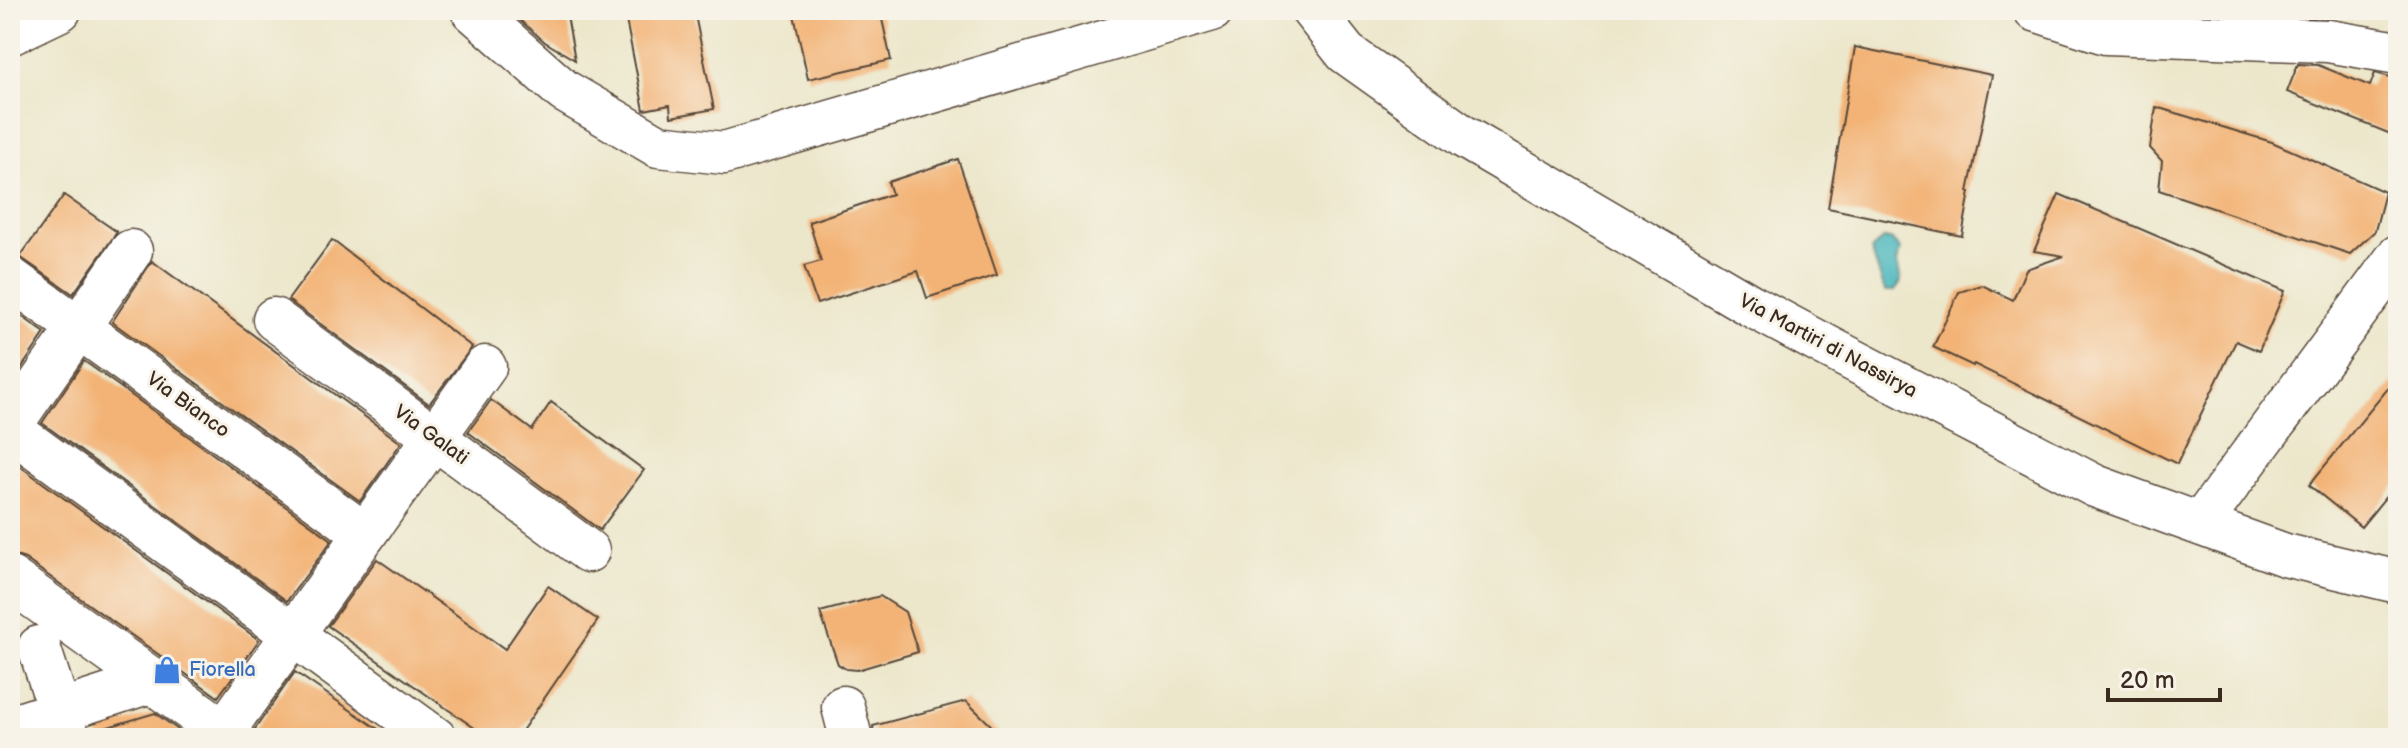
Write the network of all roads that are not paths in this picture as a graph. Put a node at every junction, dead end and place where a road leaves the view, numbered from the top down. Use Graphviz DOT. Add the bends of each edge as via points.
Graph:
graph roads {
  1 [pos="60,10"];
  2 [pos="472,10"];
  3 [pos="1212,10"];
  4 [pos="1312,10"];
  5 [pos="2035,10"];
  6 [pos="10,34"];
  7 [pos="2398,53"];
  8 [pos="131,251"];
  9 [pos="2398,256"];
  10 [pos="10,278"];
  11 [pos="274,319"];
  12 [pos="79,326"];
  13 [pos="485,367"];
  14 [pos="10,428"];
  15 [pos="434,437"];
  16 [pos="2200,524"];
  17 [pos="365,534"];
  18 [pos="588,551"];
  19 [pos="10,579"];
  20 [pos="2398,582"];
  21 [pos="292,635"];
  22 [pos="39,647"];
  23 [pos="153,681"];
  24 [pos="64,725"];
  25 [pos="10,727"];
  26 [pos="210,728"];
  27 [pos="435,738"];
  1 -- 6 [label="street"];
  2 -- 3 [label="street" via="564,91 658,146 724,153"];
  4 -- 16 [label="street, Via Martiri di Nassirya" via="1346,53 1464,137 1750,305 2095,486"];
  5 -- 7 [label="street" via="2106,33 2328,41"];
  8 -- 12 [label="street"];
  9 -- 16 [label="street"];
  10 -- 12 [label="street, Via Bianco"];
  11 -- 15 [label="street, Via Galati"];
  12 -- 14 [label="street"];
  12 -- 17 [label="street, Via Bianco"];
  13 -- 15 [label="street"];
  14 -- 21 [label="street"];
  15 -- 17 [label="street"];
  15 -- 18 [label="street, Via Galati"];
  16 -- 20 [label="street, Via Martiri di Nassirya" via="2285,555"];
  17 -- 21 [label="street"];
  19 -- 23 [label="main road"];
  21 -- 26 [label="street"];
  21 -- 27 [label="street"];
  22 -- 24 [label="street"];
  23 -- 24 [label="street"];
  23 -- 26 [label="main road"];
  24 -- 25 [label="street"];
}
